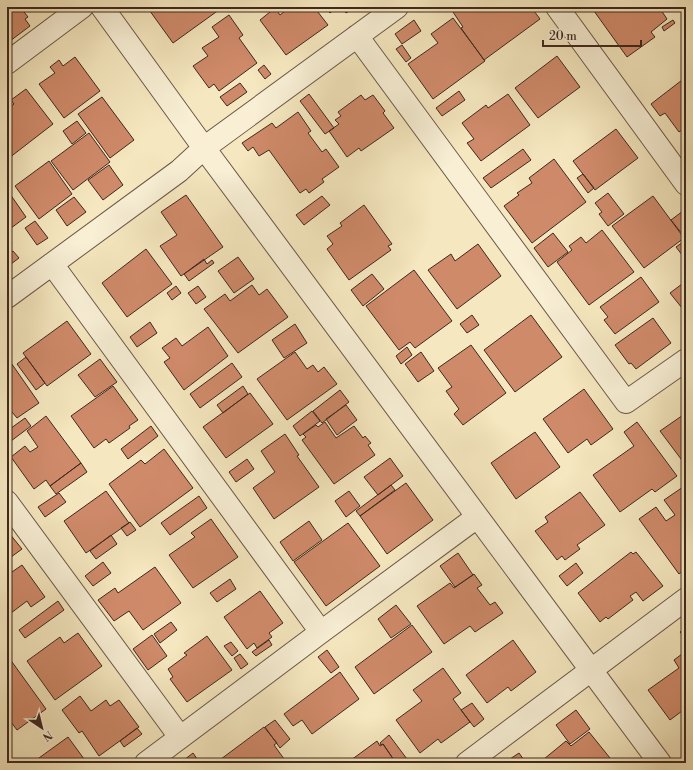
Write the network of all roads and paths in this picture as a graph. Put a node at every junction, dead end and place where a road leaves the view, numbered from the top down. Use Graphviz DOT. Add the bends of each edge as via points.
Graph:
graph roads {
  1 [pos="82,7"];
  2 [pos="102,7"];
  3 [pos="397,7"];
  4 [pos="557,7"];
  5 [pos="357,36"];
  6 [pos="7,63"];
  7 [pos="204,148"];
  8 [pos="686,184"];
  9 [pos="52,264"];
  10 [pos="7,297"];
  11 [pos="686,360"];
  12 [pos="7,502"];
  13 [pos="478,518"];
  14 [pos="686,599"];
  15 [pos="321,632"];
  16 [pos="590,669"];
  17 [pos="180,737"];
  18 [pos="146,763"];
  19 [pos="467,763"];
  20 [pos="660,763"];
  1 -- 6 [label="street"];
  2 -- 7 [label="street"];
  3 -- 5 [label="street"];
  4 -- 8 [label="street"];
  5 -- 7 [label="street"];
  5 -- 11 [label="street" via="626,402"];
  7 -- 9 [label="street" via="179,171"];
  7 -- 13 [label="street"];
  9 -- 10 [label="street"];
  9 -- 15 [label="street"];
  12 -- 17 [label="street"];
  13 -- 15 [label="street"];
  13 -- 16 [label="street"];
  14 -- 16 [label="street"];
  15 -- 17 [label="street"];
  16 -- 19 [label="street"];
  16 -- 20 [label="street"];
  17 -- 18 [label="street"];
}
